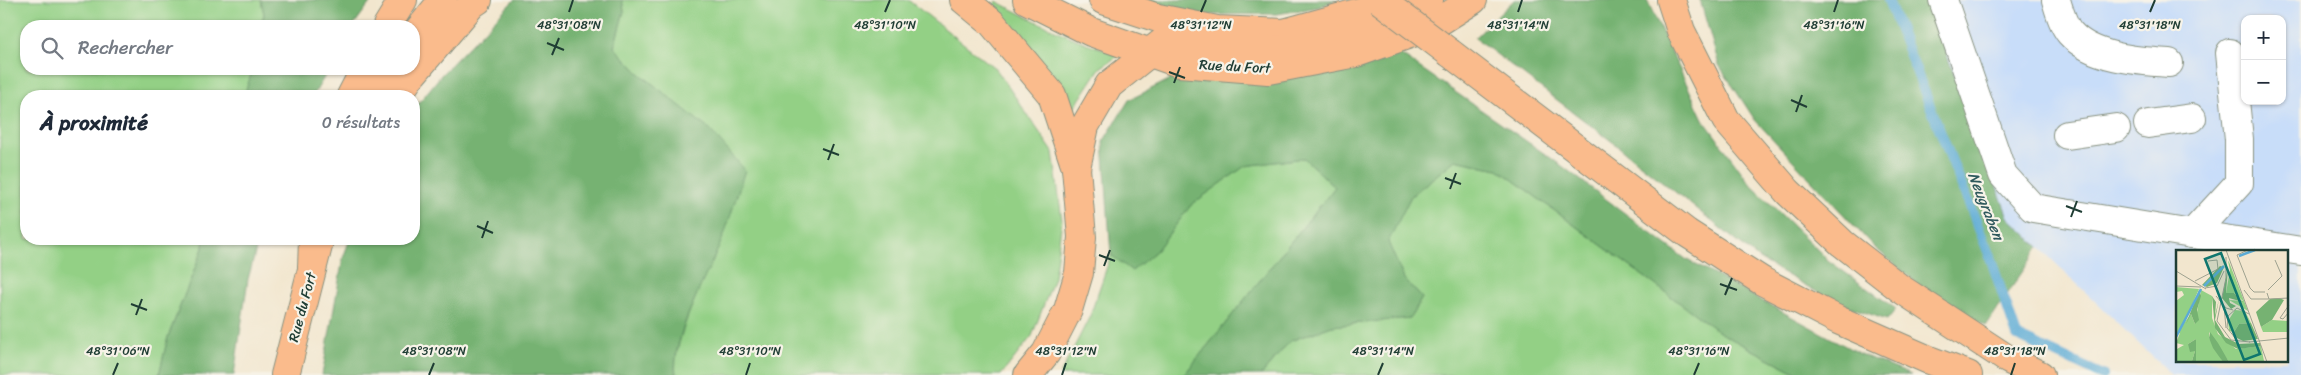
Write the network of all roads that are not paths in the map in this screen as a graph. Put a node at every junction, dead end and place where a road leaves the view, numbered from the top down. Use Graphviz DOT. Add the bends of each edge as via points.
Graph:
graph roads {
  1 [pos="403,0"];
  2 [pos="443,0"];
  3 [pos="478,0"];
  4 [pos="964,0"];
  5 [pos="1027,0"];
  6 [pos="1103,0"];
  7 [pos="1380,0"];
  8 [pos="1394,0"];
  9 [pos="1429,0"];
  10 [pos="1473,0"];
  11 [pos="1671,0"];
  12 [pos="1943,0"];
  13 [pos="2056,0"];
  14 [pos="391,20"];
  15 [pos="420,29"];
  16 [pos="1150,53"];
  17 [pos="2230,53"];
  18 [pos="2169,63"];
  19 [pos="420,64"];
  20 [pos="361,75"];
  21 [pos="387,75"];
  22 [pos="411,75"];
  23 [pos="354,90"];
  24 [pos="378,90"];
  25 [pos="400,90"];
  26 [pos="2192,118"];
  27 [pos="2148,124"];
  28 [pos="2116,128"];
  29 [pos="2067,134"];
  30 [pos="1076,168"];
  31 [pos="2192,234"];
  32 [pos="313,245"];
  33 [pos="318,245"];
  34 [pos="2301,251"];
  35 [pos="312,268"];
  36 [pos="284,375"];
  37 [pos="1028,375"];
  38 [pos="1968,375"];
  39 [pos="2040,375"];
  1 -- 14 [label="main road"];
  2 -- 15 [label="main road"];
  3 -- 19 [label="main road"];
  4 -- 30 [label="main road" via="992,23 1052,95"];
  5 -- 16 [label="main road, Rue du Fort" via="1091,32"];
  6 -- 8 [label="main road" via="1158,18 1217,30 1284,33"];
  7 -- 38 [label="main road, bridge" via="1687,233 1762,281 1838,320"];
  9 -- 16 [label="main road" via="1388,21 1337,39 1285,48 1247,50 1163,42"];
  10 -- 16 [label="main road, Rue du Fort" via="1432,26 1356,53 1268,70 1179,63"];
  11 -- 39 [label="main road" via="1681,31 1726,120 1788,192 1842,243 1900,289 2009,360"];
  12 -- 31 [label="lane" via="2003,175 2034,208"];
  13 -- 18 [label="lane" via="2069,32 2086,45 2127,60"];
  16 -- 30 [label="main road" via="1109,85 1085,126"];
  17 -- 31 [label="lane" via="2239,139 2239,183"];
  20 -- 23 [label="main road"];
  21 -- 24 [label="main road"];
  22 -- 25 [label="main road"];
  26 -- 27 [label="lane"];
  28 -- 29 [label="lane"];
  30 -- 37 [label="main road" via="1082,237 1079,273 1068,310 1046,352"];
  31 -- 34 [label="lane"];
  32 -- 35 [label="main road"];
  33 -- 35 [label="main road, Rue du Fort"];
  35 -- 36 [label="main road, Rue du Fort"];
}
